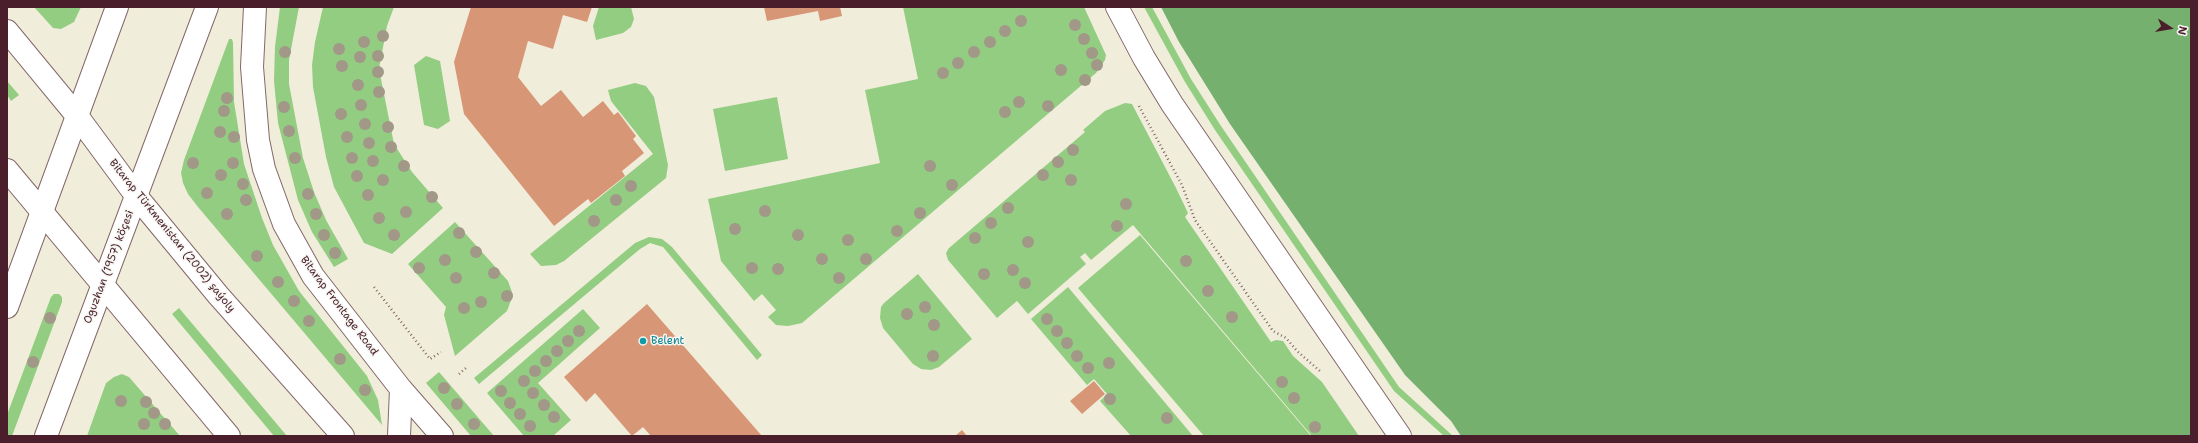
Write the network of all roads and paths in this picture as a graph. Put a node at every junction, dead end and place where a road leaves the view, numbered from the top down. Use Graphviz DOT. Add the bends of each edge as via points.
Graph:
graph roads {
  1 [pos="117,7"];
  2 [pos="206,7"];
  3 [pos="255,7"];
  4 [pos="1117,7"];
  5 [pos="7,31"];
  6 [pos="1138,104"];
  7 [pos="78,117"];
  8 [pos="7,170"];
  9 [pos="137,197"];
  10 [pos="41,211"];
  11 [pos="101,284"];
  12 [pos="374,287"];
  13 [pos="7,307"];
  14 [pos="440,352"];
  15 [pos="467,367"];
  16 [pos="458,374"];
  17 [pos="1325,376"];
  18 [pos="402,388"];
  19 [pos="46,436"];
  20 [pos="229,436"];
  21 [pos="342,436"];
  22 [pos="399,436"];
  23 [pos="442,436"];
  24 [pos="1400,436"];
  1 -- 7 [label="main road"];
  2 -- 9 [label="main road, Oguzhan (1957) köçesi"];
  3 -- 18 [label="main road, Bitarap Frontage Road" via="252,67 254,105 258,140 275,202 313,276"];
  4 -- 24 [label="main road" via="1172,104"];
  5 -- 7 [label="main road, Bitarap Türkmenistan (2002) şaýoly"];
  6 -- 17 [label="path" via="1182,185 1195,220 1273,331 1286,338"];
  7 -- 9 [label="main road, Bitarap Türkmenistan (2002) şaýoly"];
  7 -- 10 [label="main road"];
  8 -- 10 [label="main road"];
  9 -- 11 [label="main road, Oguzhan (1957) köçesi"];
  9 -- 21 [label="main road, Bitarap Türkmenistan (2002) şaýoly" via="218,295"];
  10 -- 11 [label="main road"];
  10 -- 13 [label="main road"];
  11 -- 19 [label="main road, Oguzhan (1957) köçesi"];
  11 -- 20 [label="main road"];
  12 -- 14 [label="path" via="430,359"];
  15 -- 16 [label="path"];
  18 -- 22 [label="main road"];
  18 -- 23 [label="main road, Bitarap Frontage Road"];
}
